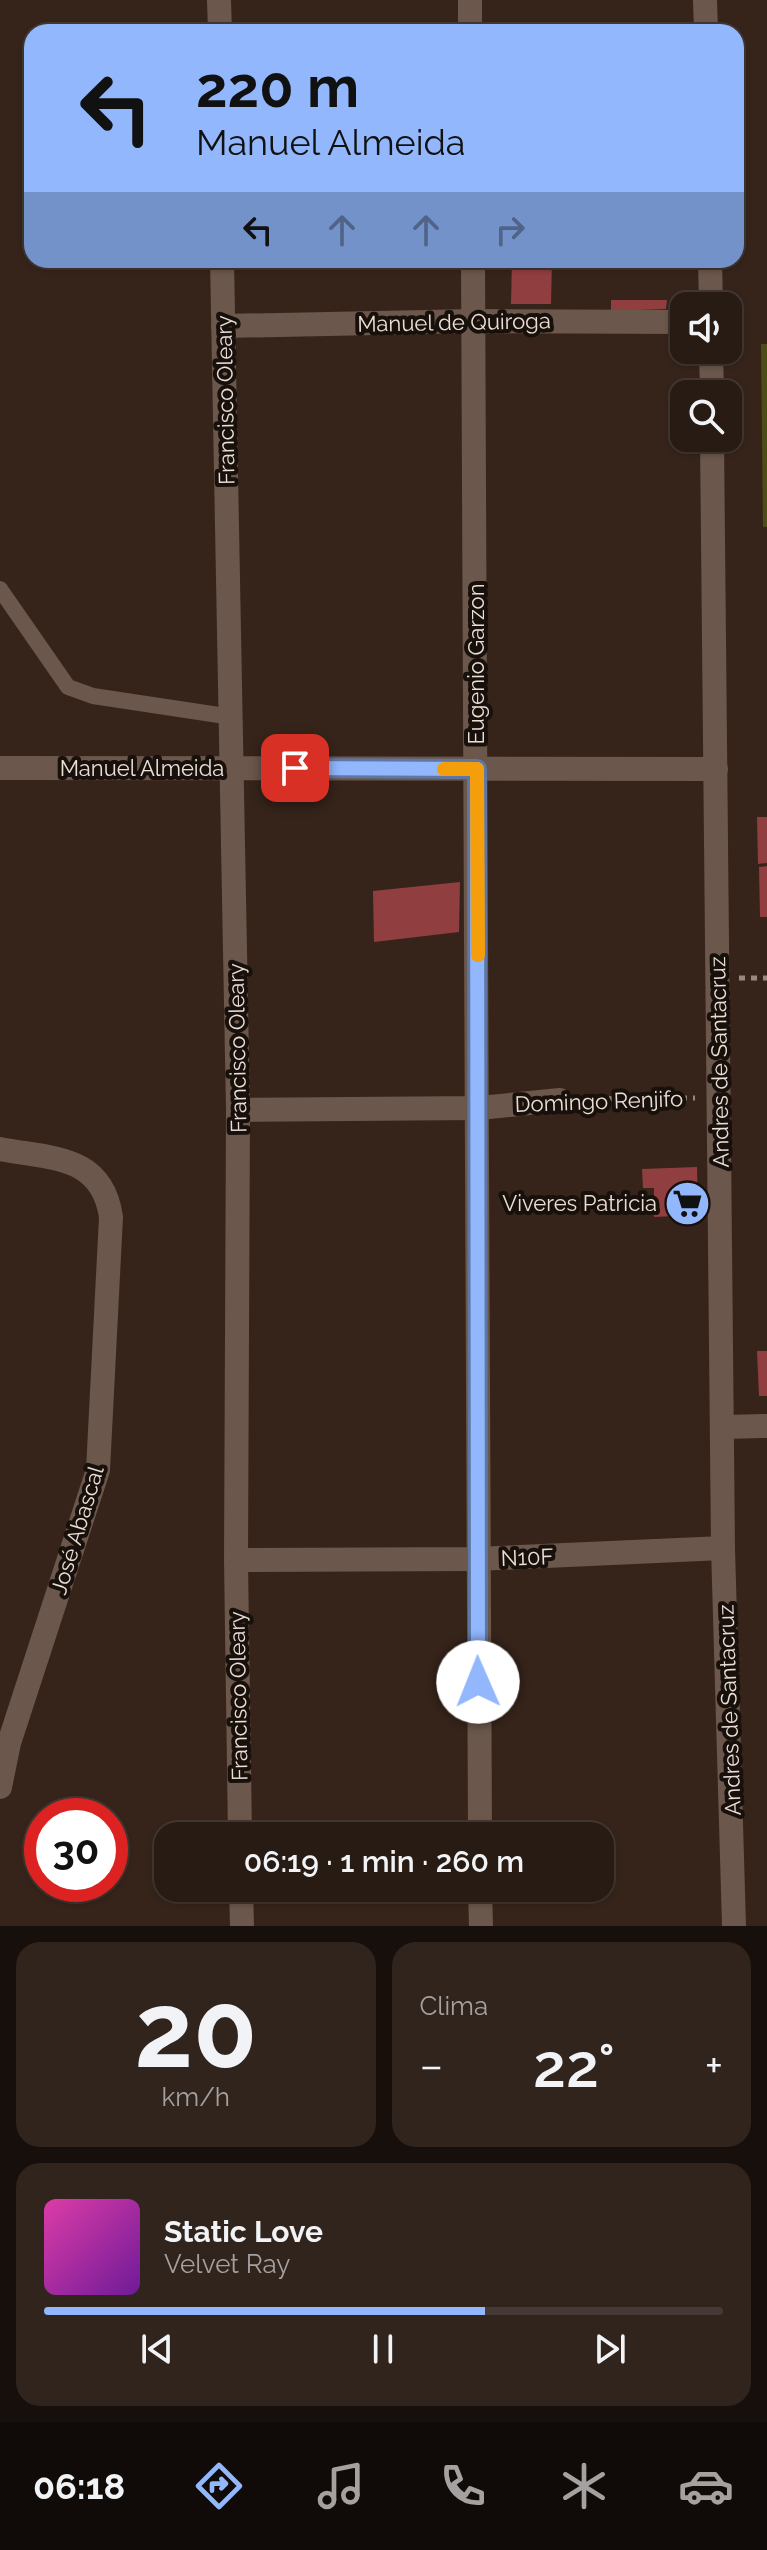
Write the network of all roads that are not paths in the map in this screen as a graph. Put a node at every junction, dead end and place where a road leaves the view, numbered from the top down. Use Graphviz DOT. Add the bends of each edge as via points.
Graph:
graph roads {
  1 [pos="219,0"];
  2 [pos="470,0"];
  3 [pos="705,0"];
  4 [pos="220,24"];
  5 [pos="470,24"];
  6 [pos="706,24"];
  7 [pos="222,268"];
  8 [pos="473,268"];
  9 [pos="710,268"];
  10 [pos="711,292"];
  11 [pos="474,321"];
  12 [pos="670,322"];
  13 [pos="223,326"];
  14 [pos="712,452"];
  15 [pos="0,589"];
  16 [pos="232,717"];
  17 [pos="0,768"];
  18 [pos="234,768"];
  19 [pos="477,769"];
  20 [pos="716,769"];
  21 [pos="560,1100"];
  22 [pos="479,1108"];
  23 [pos="238,1110"];
  24 [pos="0,1149"];
  25 [pos="767,1426"];
  26 [pos="723,1427"];
  27 [pos="723,1548"];
  28 [pos="477,1559"];
  29 [pos="236,1560"];
  30 [pos="5,1742"];
  31 [pos="0,1787"];
  32 [pos="240,1822"];
  33 [pos="480,1822"];
  34 [pos="241,1902"];
  35 [pos="480,1902"];
  36 [pos="242,1926"];
  37 [pos="481,1926"];
  38 [pos="734,1926"];
  1 -- 4 [label="street"];
  2 -- 5 [label="street"];
  3 -- 6 [label="street"];
  7 -- 13 [label="street, Francisco Oleary"];
  8 -- 11 [label="street, Eugenio Garzon"];
  9 -- 10 [label="street"];
  11 -- 12 [label="street, Manuel de Quiroga"];
  11 -- 13 [label="street, Manuel de Quiroga"];
  11 -- 19 [label="street, Eugenio Garzon"];
  13 -- 16 [label="street, Francisco Oleary"];
  14 -- 20 [label="street, Andres de Santacruz"];
  15 -- 16 [label="lane" via="68,687 93,696"];
  16 -- 18 [label="street, Francisco Oleary"];
  17 -- 18 [label="street, Manuel Almeida"];
  18 -- 19 [label="street, Manuel Almeida"];
  18 -- 23 [label="street, Francisco Oleary"];
  19 -- 20 [label="street, Manuel Almeida"];
  19 -- 22 [label="street, Eugenio Garzon"];
  20 -- 26 [label="street, Andres de Santacruz"];
  21 -- 22 [label="street, Domingo Renjifo"];
  22 -- 23 [label="street, Domingo Renjifo"];
  22 -- 28 [label="street, Eugenio Garzon"];
  23 -- 29 [label="street, Francisco Oleary"];
  24 -- 30 [label="street, José Abascal" via="71,1162 87,1170 100,1182 111,1217 98,1470"];
  25 -- 26 [label="street"];
  26 -- 27 [label="street, Andres de Santacruz"];
  27 -- 28 [label="street, N10F"];
  27 -- 38 [label="street, Andres de Santacruz"];
  28 -- 29 [label="street, N10F"];
  28 -- 33 [label="street, Eugenio Garzon"];
  29 -- 32 [label="street, Francisco Oleary"];
  30 -- 31 [label="street, José Abascal"];
  34 -- 36 [label="street"];
  35 -- 37 [label="street"];
}
